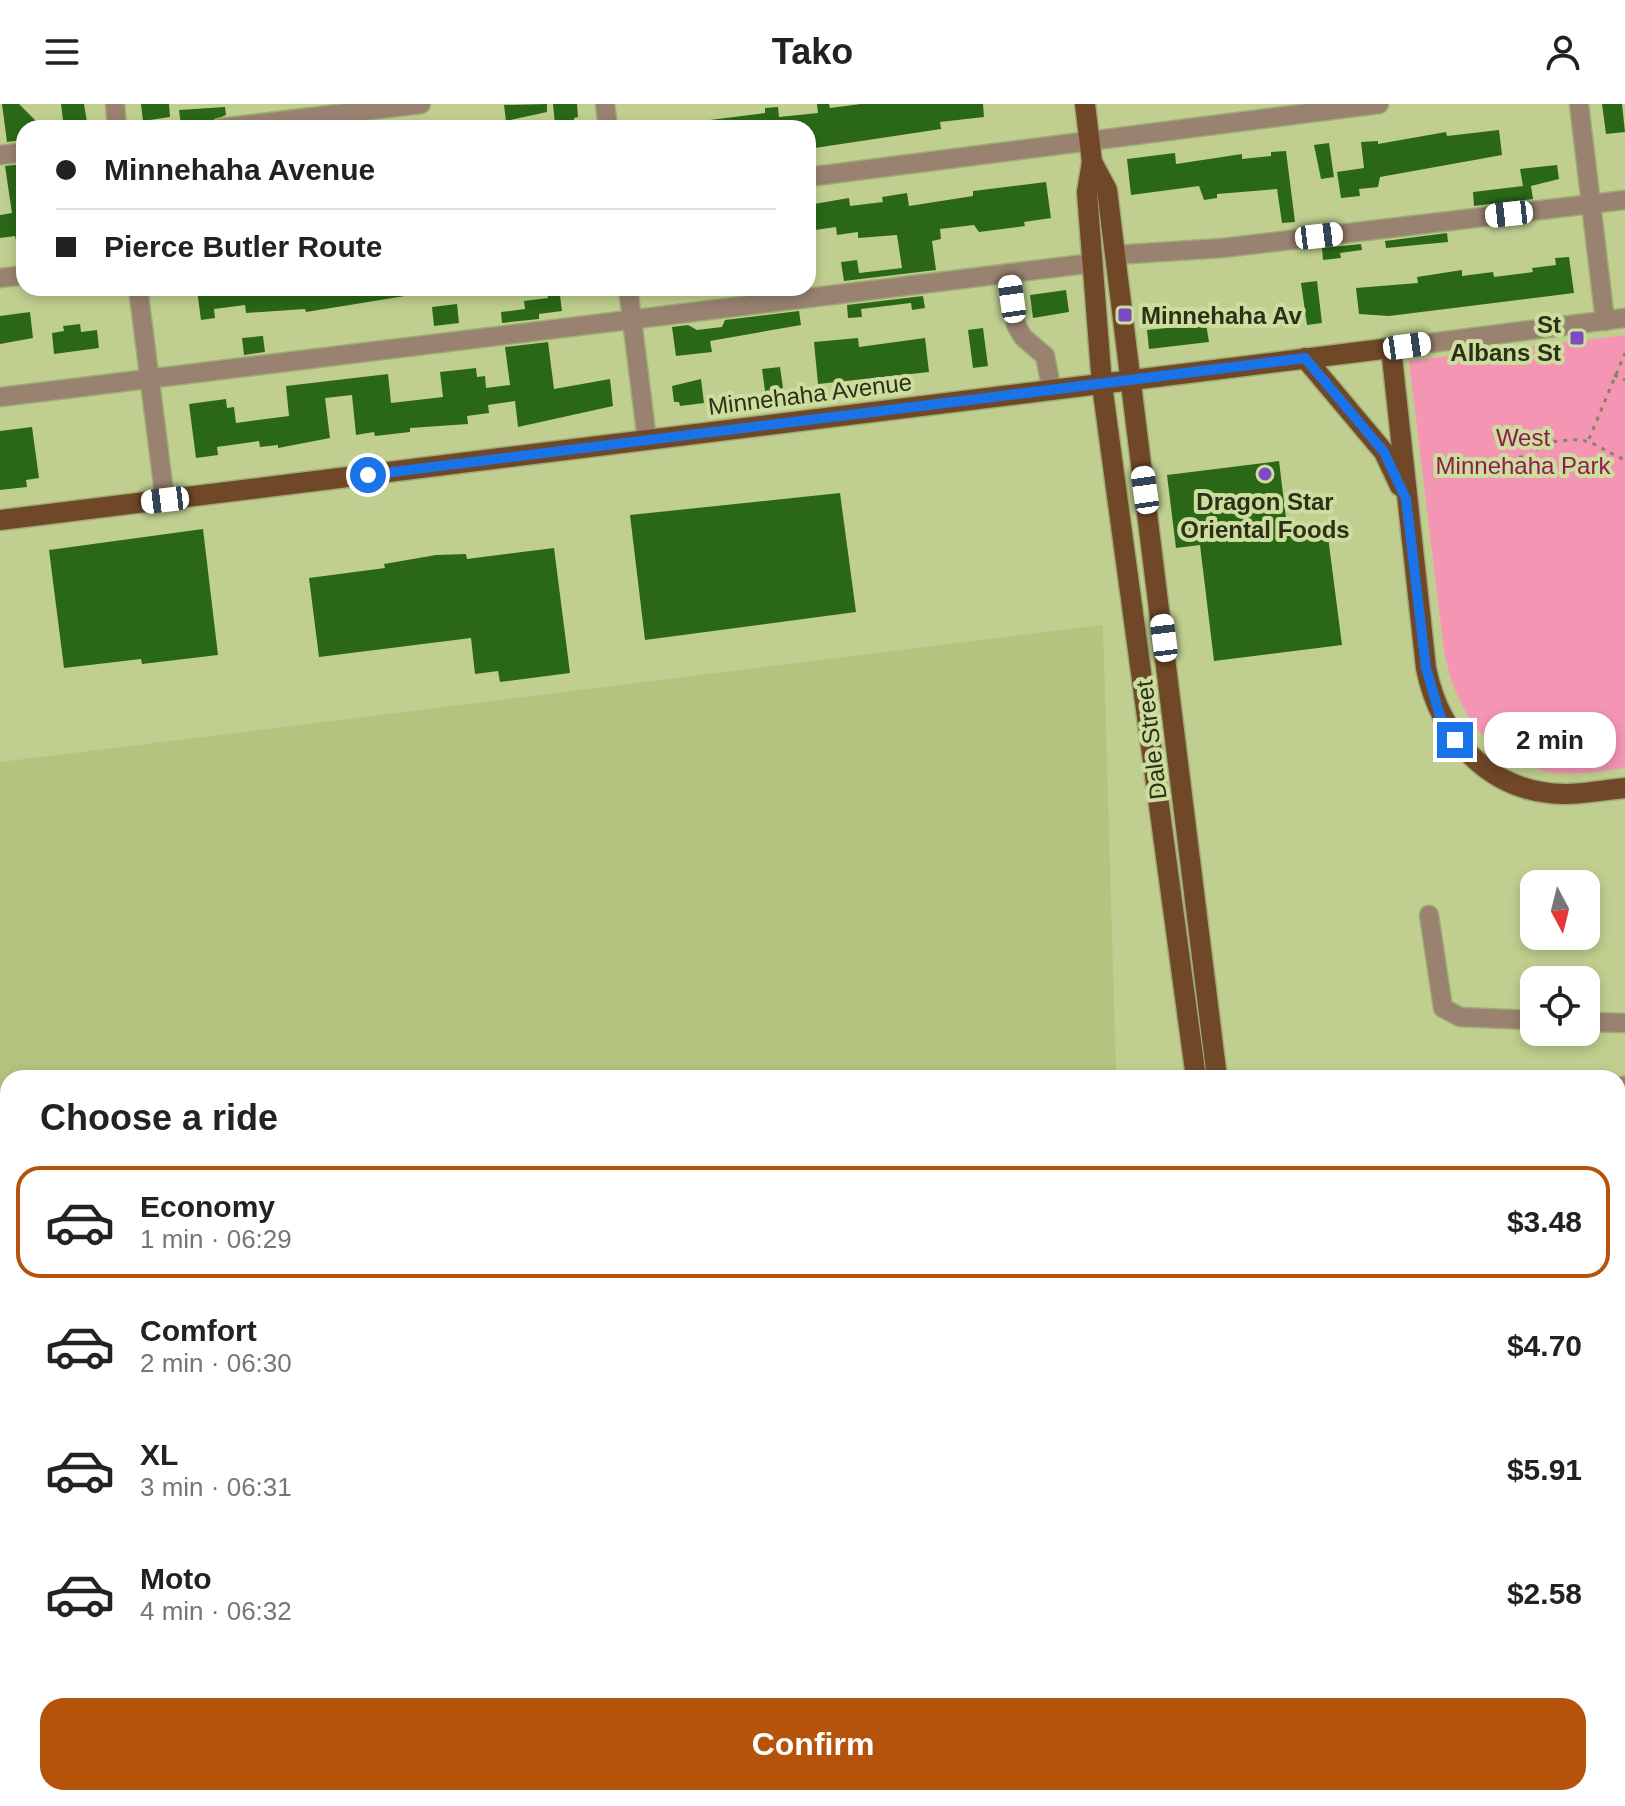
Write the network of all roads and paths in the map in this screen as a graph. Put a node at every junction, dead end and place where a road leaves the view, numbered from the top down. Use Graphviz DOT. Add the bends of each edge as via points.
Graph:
graph roads {
  1 [pos="421,104"];
  2 [pos="1085,104"];
  3 [pos="1379,104"];
  4 [pos="1579,104"];
  5 [pos="287,120"];
  6 [pos="1089,139"];
  7 [pos="1092,162"];
  8 [pos="816,176"];
  9 [pos="1625,200"];
  10 [pos="1591,204"];
  11 [pos="1114,255"];
  12 [pos="1093,263"];
  13 [pos="1008,273"];
  14 [pos="139,296"];
  15 [pos="629,296"];
  16 [pos="1625,318"];
  17 [pos="633,319"];
  18 [pos="1605,321"];
  19 [pos="1391,348"];
  20 [pos="1625,353"];
  21 [pos="1305,358"];
  22 [pos="1614,375"];
  23 [pos="149,380"];
  24 [pos="1625,380"];
  25 [pos="1131,381"];
  26 [pos="1102,385"];
  27 [pos="1052,391"];
  28 [pos="0,397"];
  29 [pos="1589,439"];
  30 [pos="647,440"];
  31 [pos="1519,457"];
  32 [pos="1625,460"];
  33 [pos="1406,499"];
  34 [pos="165,500"];
  35 [pos="0,520"];
  36 [pos="1625,788"];
  37 [pos="1429,915"];
  38 [pos="1199,1018"];
  39 [pos="1520,1019"];
  40 [pos="1600,1022"];
  41 [pos="1625,1023"];
  42 [pos="1196,1070"];
  43 [pos="1215,1070"];
  1 -- 5 [label="street"];
  2 -- 6 [label="main road, Dale Street"];
  3 -- 6 [label="street"];
  4 -- 10 [label="street"];
  6 -- 7 [label="main road, Dale Street"];
  6 -- 8 [label="street"];
  7 -- 11 [label="main road, Dale Street" via="1107,190"];
  7 -- 12 [label="main road, Dale Street" via="1087,192"];
  9 -- 10 [label="street"];
  10 -- 11 [label="street" via="1223,248"];
  10 -- 18 [label="street"];
  11 -- 25 [label="main road, Dale Street"];
  12 -- 13 [label="street"];
  12 -- 26 [label="main road, Dale Street"];
  13 -- 17 [label="street"];
  13 -- 27 [label="street" via="1016,325 1045,356"];
  14 -- 23 [label="street"];
  15 -- 17 [label="street"];
  16 -- 18 [label="street, Minnehaha Avenue"];
  17 -- 23 [label="street"];
  17 -- 30 [label="street"];
  18 -- 19 [label="street, Minnehaha Avenue"];
  19 -- 21 [label="main road, Minnehaha Avenue"];
  19 -- 33 [label="main road"];
  20 -- 22 [label="path"];
  21 -- 25 [label="main road, Minnehaha Avenue"];
  21 -- 33 [label="main road" via="1384,452"];
  22 -- 24 [label="path"];
  22 -- 29 [label="path"];
  23 -- 28 [label="street"];
  23 -- 34 [label="street"];
  25 -- 26 [label="main road, Minnehaha Avenue"];
  25 -- 38 [label="main road, Dale Street"];
  26 -- 27 [label="main road, Minnehaha Avenue"];
  26 -- 38 [label="main road, Dale Street"];
  27 -- 30 [label="main road, Minnehaha Avenue"];
  29 -- 31 [label="path" via="1543,443 1531,456"];
  29 -- 32 [label="path"];
  30 -- 34 [label="main road, Minnehaha Avenue"];
  33 -- 36 [label="main road" via="1429,681 1440,716 1455,740 1486,769 1522,787 1562,794"];
  34 -- 35 [label="main road, Minnehaha Avenue"];
  37 -- 39 [label="street" via="1443,1008 1460,1017"];
  38 -- 42 [label="main road, Dale Street"];
  38 -- 43 [label="main road, Dale Street"];
  40 -- 41 [label="street"];
}
